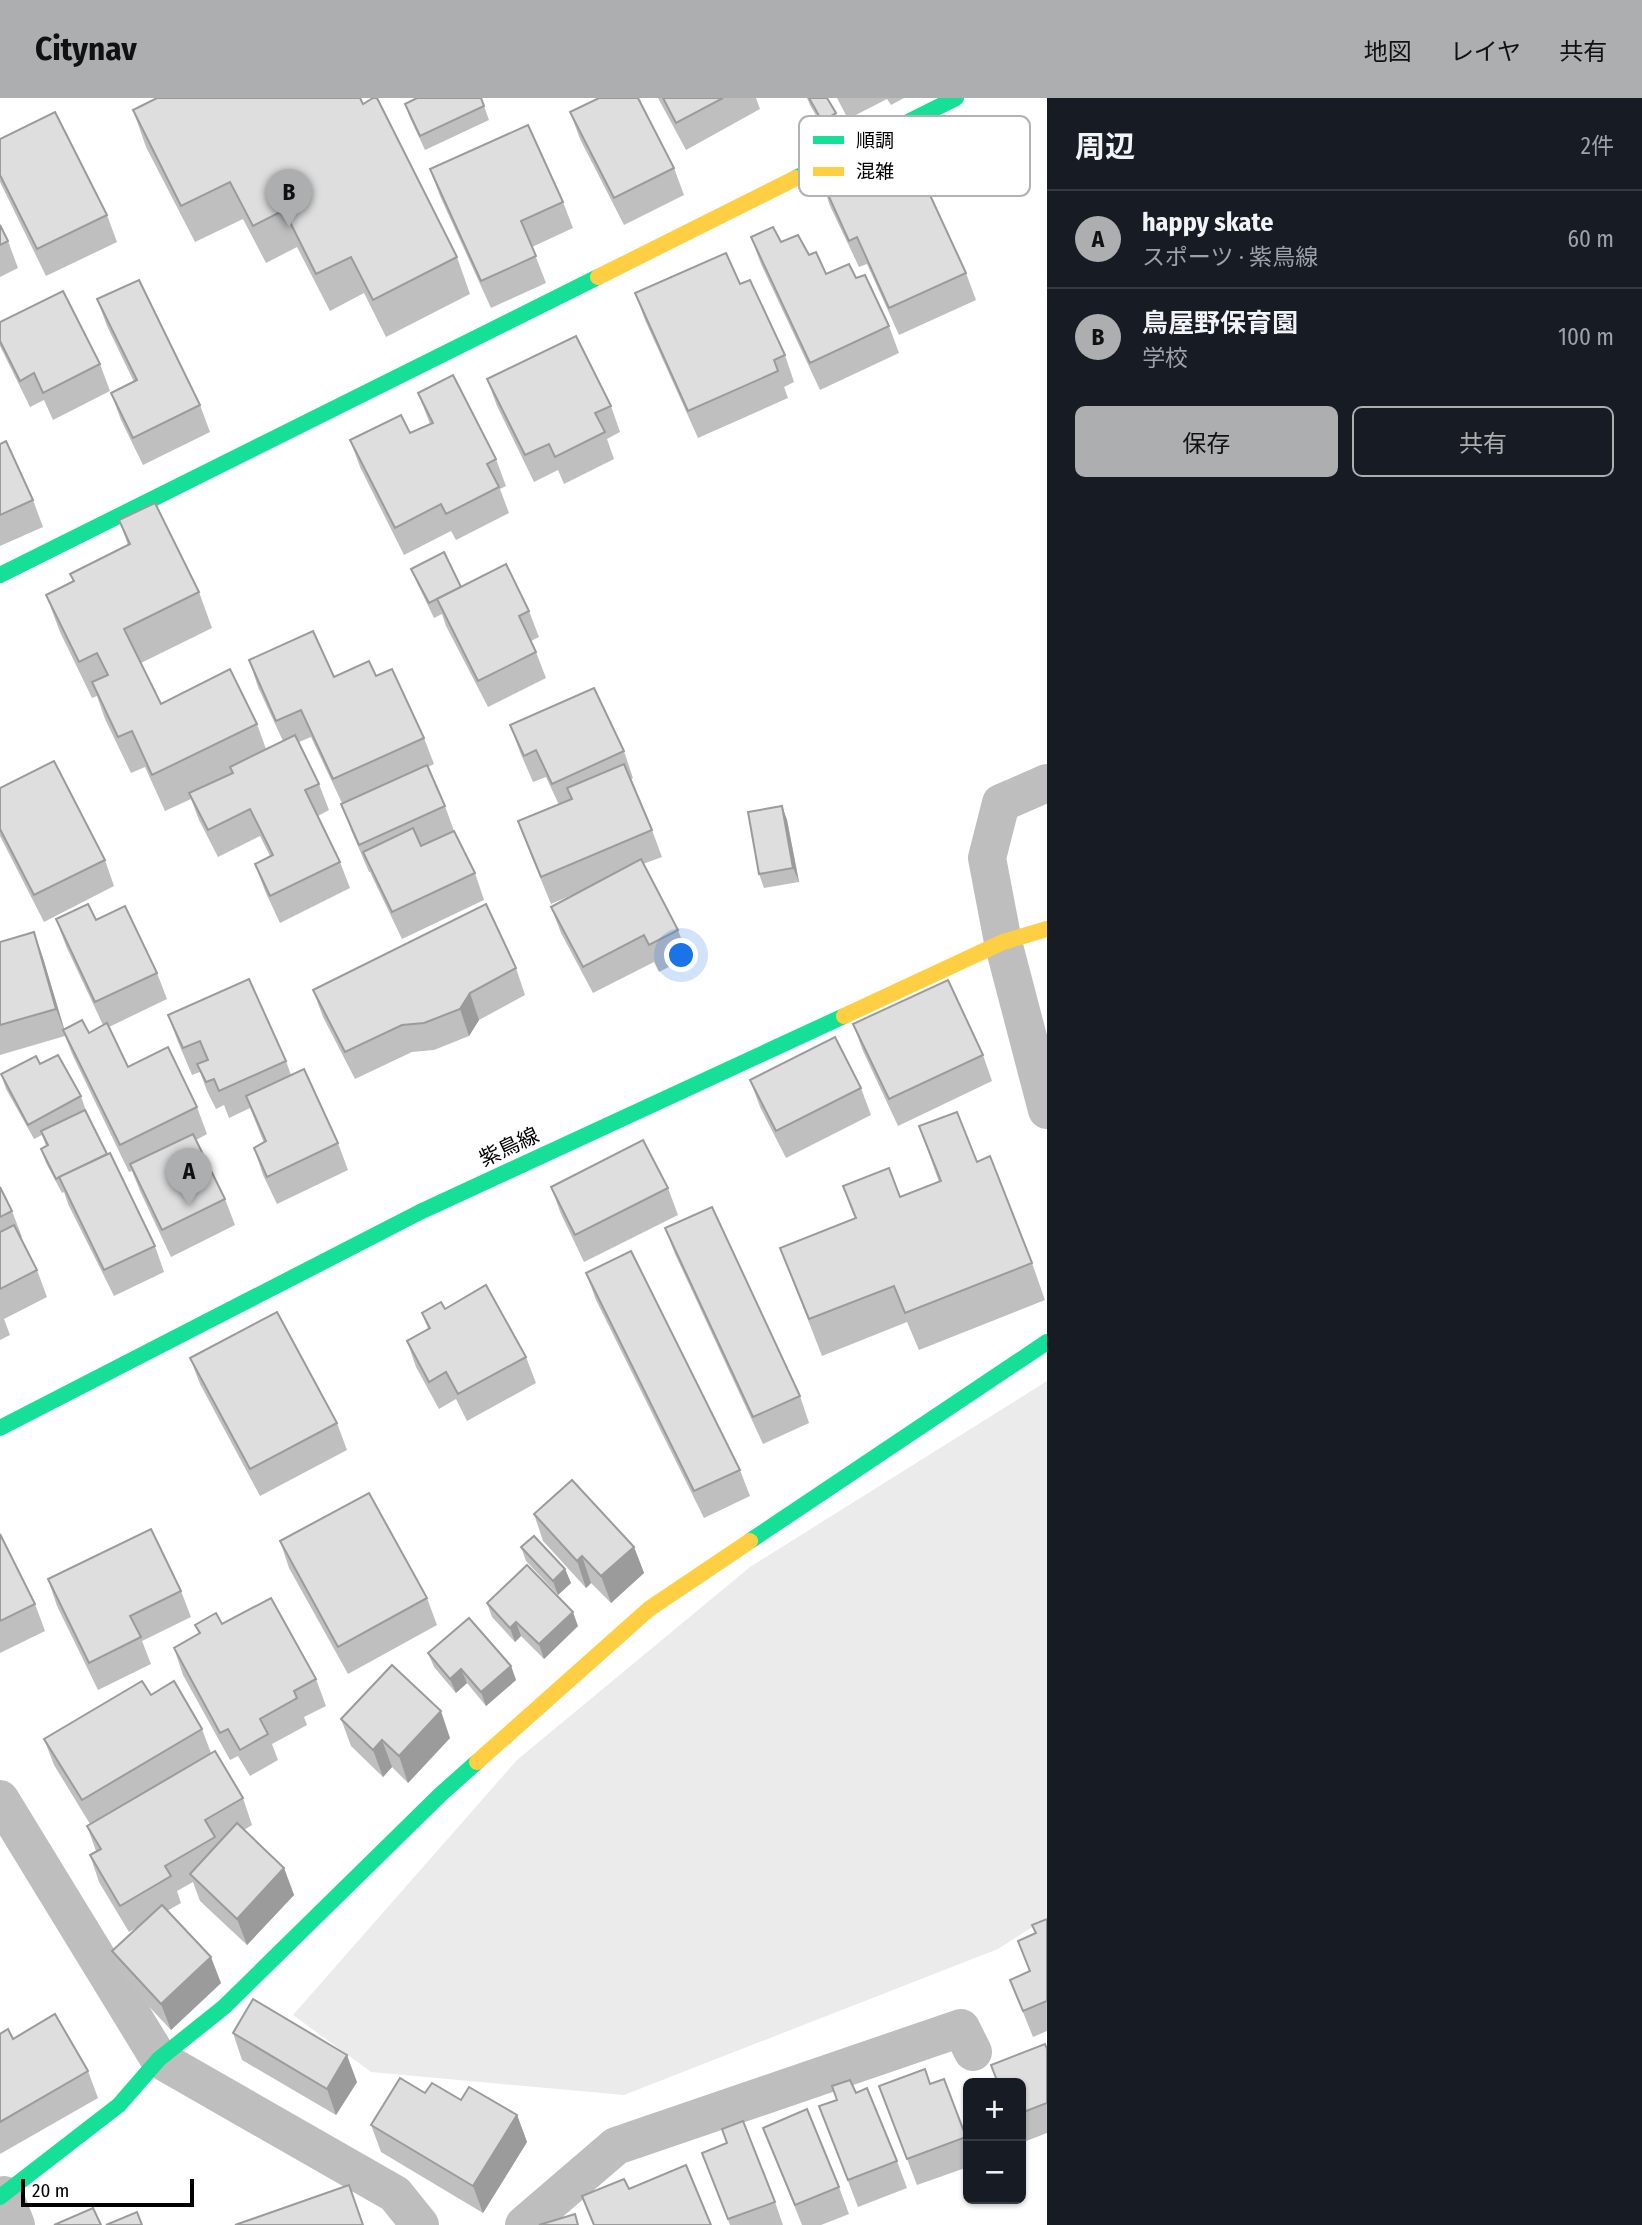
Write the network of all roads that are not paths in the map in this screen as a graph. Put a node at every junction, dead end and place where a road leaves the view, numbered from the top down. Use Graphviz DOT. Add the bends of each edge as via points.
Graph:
graph roads {
  1 [pos="956,98"];
  2 [pos="920,116"];
  3 [pos="799,176"];
  4 [pos="0,575"];
  5 [pos="1047,783"];
  6 [pos="1047,929"];
  7 [pos="1003,942"];
  8 [pos="1047,1110"];
  9 [pos="1047,1342"];
  10 [pos="0,1428"];
  11 [pos="0,1799"];
  12 [pos="973,2052"];
  13 [pos="159,2059"];
  14 [pos="7,2205"];
  15 [pos="420,2225"];
  16 [pos="524,2225"];
  1 -- 2 [label="street"];
  3 -- 4 [label="street"];
  5 -- 7 [label="street" via="1001,803 987,858"];
  6 -- 7 [label="street, 紫鳥線"];
  7 -- 8 [label="street"];
  7 -- 10 [label="street, 紫鳥線" via="420,1212"];
  9 -- 13 [label="street" via="649,1609 441,1794 224,2007"];
  11 -- 13 [label="street"];
  12 -- 16 [label="street" via="961,2028 616,2146"];
  13 -- 14 [label="street" via="119,2105"];
  13 -- 15 [label="street" via="395,2194"];
}
